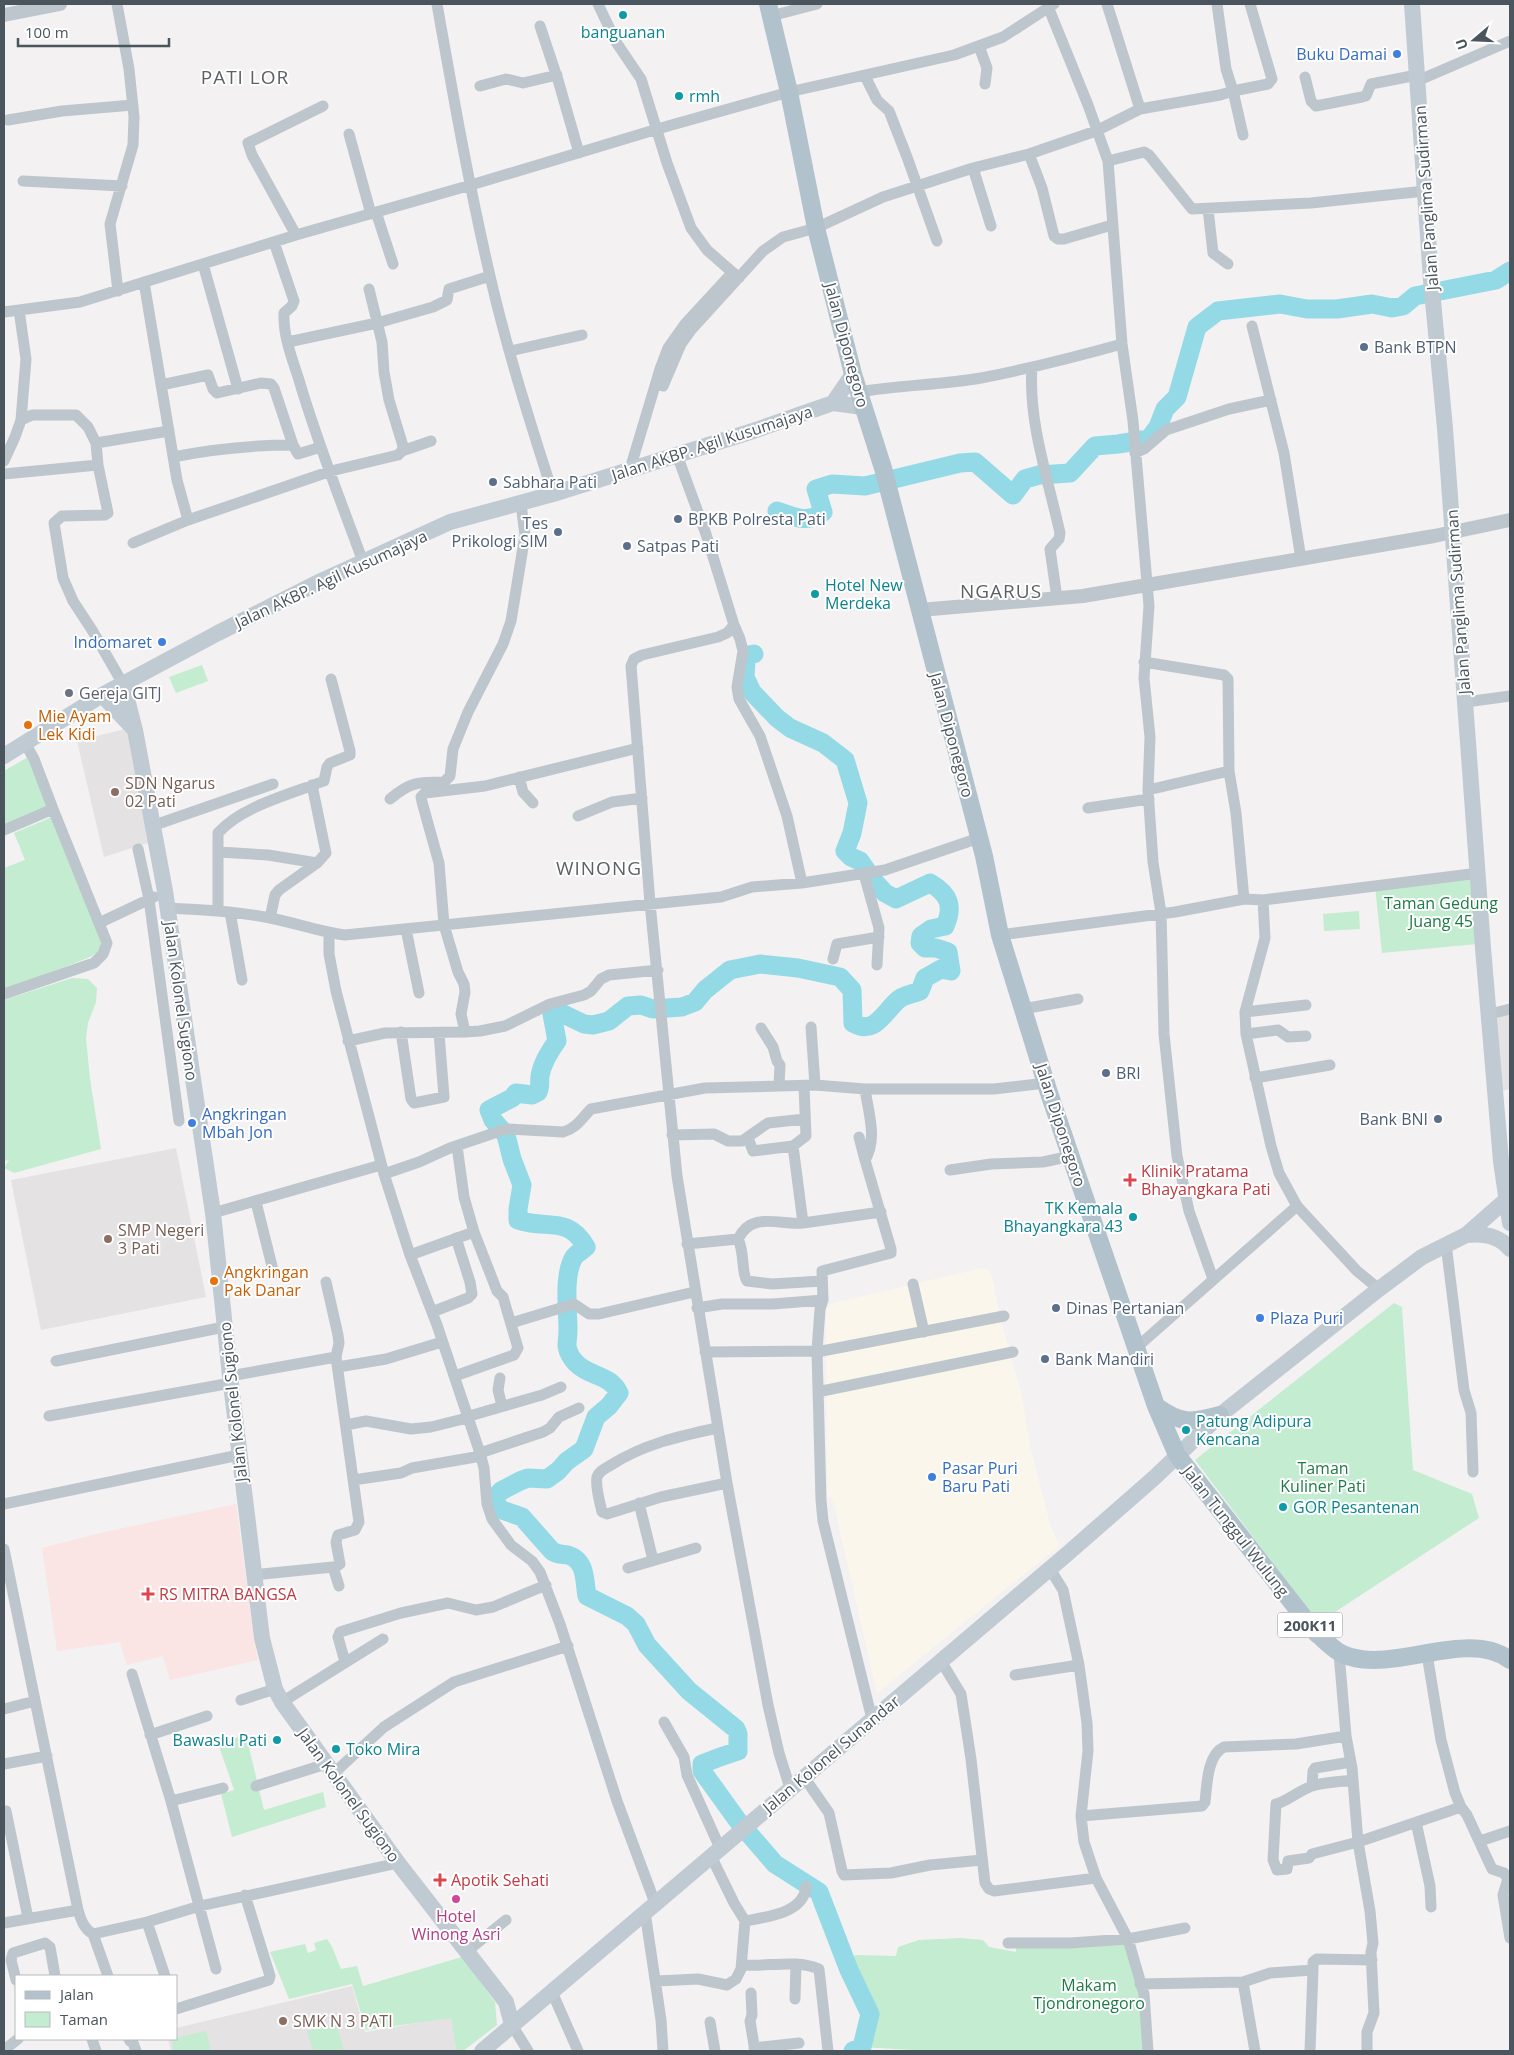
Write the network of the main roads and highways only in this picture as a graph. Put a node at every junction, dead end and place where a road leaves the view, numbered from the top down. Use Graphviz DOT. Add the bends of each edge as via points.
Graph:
graph roads {
  1 [pos="1412,4"];
  2 [pos="769,10"];
  3 [pos="853,374"];
  4 [pos="861,399"];
  5 [pos="833,403"];
  6 [pos="123,684"];
  7 [pos="102,695"];
  8 [pos="135,730"];
  9 [pos="4,756"];
  10 [pos="1508,1199"];
  11 [pos="1510,1222"];
  12 [pos="1466,1235"];
  13 [pos="1510,1249"];
  14 [pos="1156,1406"];
  15 [pos="1220,1415"];
  16 [pos="1178,1455"];
  17 [pos="1510,1660"];
  18 [pos="506,2002"];
  19 [pos="530,2009"];
  20 [pos="512,2025"];
  21 [pos="482,2051"];
  1 -- 10 [label="main road, Jalan Panglima Sudirman" via="1462,670 1502,1161"];
  2 -- 3 [label="main road, Jalan Diponegoro" via="816,228"];
  3 -- 4 [label="main road, Jalan Diponegoro"];
  3 -- 5 [label="main road, Jalan AKBP. Agil Kusumajaya"];
  4 -- 5 [label="main road, Jalan AKBP. Agil Kusumajaya"];
  4 -- 14 [label="main road, Jalan Diponegoro" via="890,494 979,838 1000,935 1046,1083"];
  5 -- 6 [label="main road, Jalan AKBP. Agil Kusumajaya" via="521,504 450,522 218,633"];
  6 -- 7 [label="main road, Jalan AKBP. Agil Kusumajaya"];
  6 -- 8 [label="main road, Jalan Kolonel Sugiono"];
  7 -- 8 [label="main road"];
  7 -- 9 [label="main road, Jalan AKBP. Agil Kusumajaya"];
  8 -- 18 [label="main road, Jalan Kolonel Sugiono" via="165,891 213,1213 253,1575 265,1654 279,1695 330,1769"];
  10 -- 11 [label="main road, Jalan Panglima Sudirman"];
  10 -- 12 [label="main road"];
  12 -- 13 [label="main road" via="1494,1236"];
  12 -- 15 [label="main road, Jalan Kolonel Sunandar" via="1422,1258 1379,1289"];
  14 -- 15 [label="main road" via="1183,1422"];
  14 -- 16 [label="main road, Jalan Diponegoro"];
  15 -- 16 [label="main road, Jalan Kolonel Sunandar"];
  16 -- 17 [label="main road, Jalan Tunggul Wulung / 200K11" via="1316,1633 1339,1653 1365,1660 1460,1649 1485,1650"];
  16 -- 19 [label="main road, Jalan Kolonel Sunandar" via="1050,1569"];
  18 -- 19 [label="main road"];
  18 -- 20 [label="main road, Jalan Kolonel Sugiono"];
  19 -- 20 [label="main road, Jalan Kolonel Sunandar"];
  20 -- 21 [label="main road, Jalan Kolonel Sunandar"];
}
